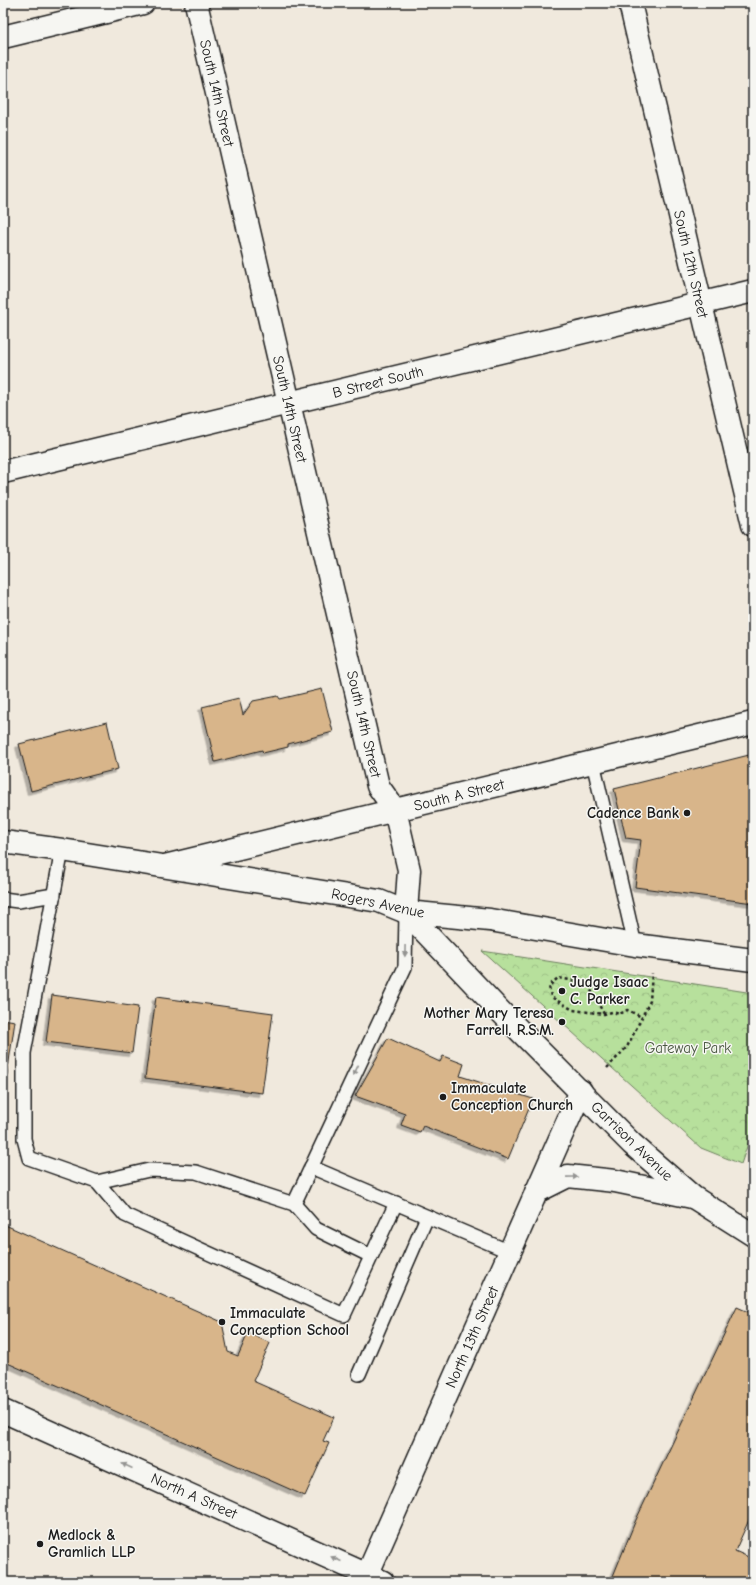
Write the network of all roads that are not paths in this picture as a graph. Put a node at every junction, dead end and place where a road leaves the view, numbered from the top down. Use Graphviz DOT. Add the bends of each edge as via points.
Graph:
graph roads {
  1 [pos="143,3"];
  2 [pos="196,3"];
  3 [pos="630,3"];
  4 [pos="3,37"];
  5 [pos="753,291"];
  6 [pos="701,304"];
  7 [pos="288,403"];
  8 [pos="3,472"];
  9 [pos="753,525"];
  10 [pos="753,723"];
  11 [pos="593,762"];
  12 [pos="395,810"];
  13 [pos="3,842"];
  14 [pos="62,850"];
  15 [pos="165,866"];
  16 [pos="54,895"];
  17 [pos="3,899"];
  18 [pos="406,912"];
  19 [pos="635,945"];
  20 [pos="753,960"];
  21 [pos="581,1091"];
  22 [pos="311,1166"];
  23 [pos="97,1182"];
  24 [pos="536,1192"];
  25 [pos="693,1197"];
  26 [pos="396,1203"];
  27 [pos="294,1204"];
  28 [pos="427,1217"];
  29 [pos="753,1235"];
  30 [pos="510,1252"];
  31 [pos="371,1256"];
  32 [pos="359,1374"];
  33 [pos="3,1411"];
  34 [pos="371,1579"];
  1 -- 4 [label="street"];
  2 -- 7 [label="street, South 14th Street"];
  3 -- 6 [label="street, South 12th Street"];
  5 -- 6 [label="street, B Street South"];
  6 -- 7 [label="street, B Street South"];
  6 -- 9 [label="street, South 12th Street"];
  7 -- 8 [label="street, B Street South"];
  7 -- 12 [label="street, South 14th Street" via="378,786"];
  10 -- 11 [label="street, South A Street"];
  11 -- 12 [label="street, South A Street"];
  11 -- 19 [label="lane"];
  12 -- 15 [label="street, South A Street"];
  12 -- 18 [label="street" via="409,870"];
  13 -- 14 [label="street, Rogers Avenue"];
  14 -- 15 [label="street, Rogers Avenue"];
  14 -- 16 [label="lane"];
  15 -- 18 [label="street, Rogers Avenue" via="379,901"];
  16 -- 17 [label="lane" via="18,901"];
  16 -- 23 [label="lane" via="24,1053 24,1139 29,1158"];
  18 -- 19 [label="street, Rogers Avenue" via="490,920"];
  18 -- 21 [label="street, Garrison Avenue"];
  18 -- 22 [label="lane, one-way" via="404,967"];
  19 -- 20 [label="street, Rogers Avenue"];
  21 -- 24 [label="street, North 13th Street"];
  21 -- 25 [label="street, Garrison Avenue" via="632,1144"];
  22 -- 26 [label="lane"];
  22 -- 27 [label="lane"];
  23 -- 27 [label="lane" via="149,1170 196,1172"];
  23 -- 31 [label="lane" via="125,1214 344,1315"];
  24 -- 25 [label="street, one-way" via="568,1176 615,1181"];
  24 -- 30 [label="street, North 13th Street"];
  25 -- 29 [label="street, Garrison Avenue"];
  26 -- 28 [label="lane"];
  26 -- 31 [label="lane"];
  27 -- 31 [label="lane" via="316,1229"];
  28 -- 30 [label="lane"];
  28 -- 32 [label="lane"];
  30 -- 34 [label="street, North 13th Street"];
  34 -- 33 [label="street, North A Street, one-way"];
}
